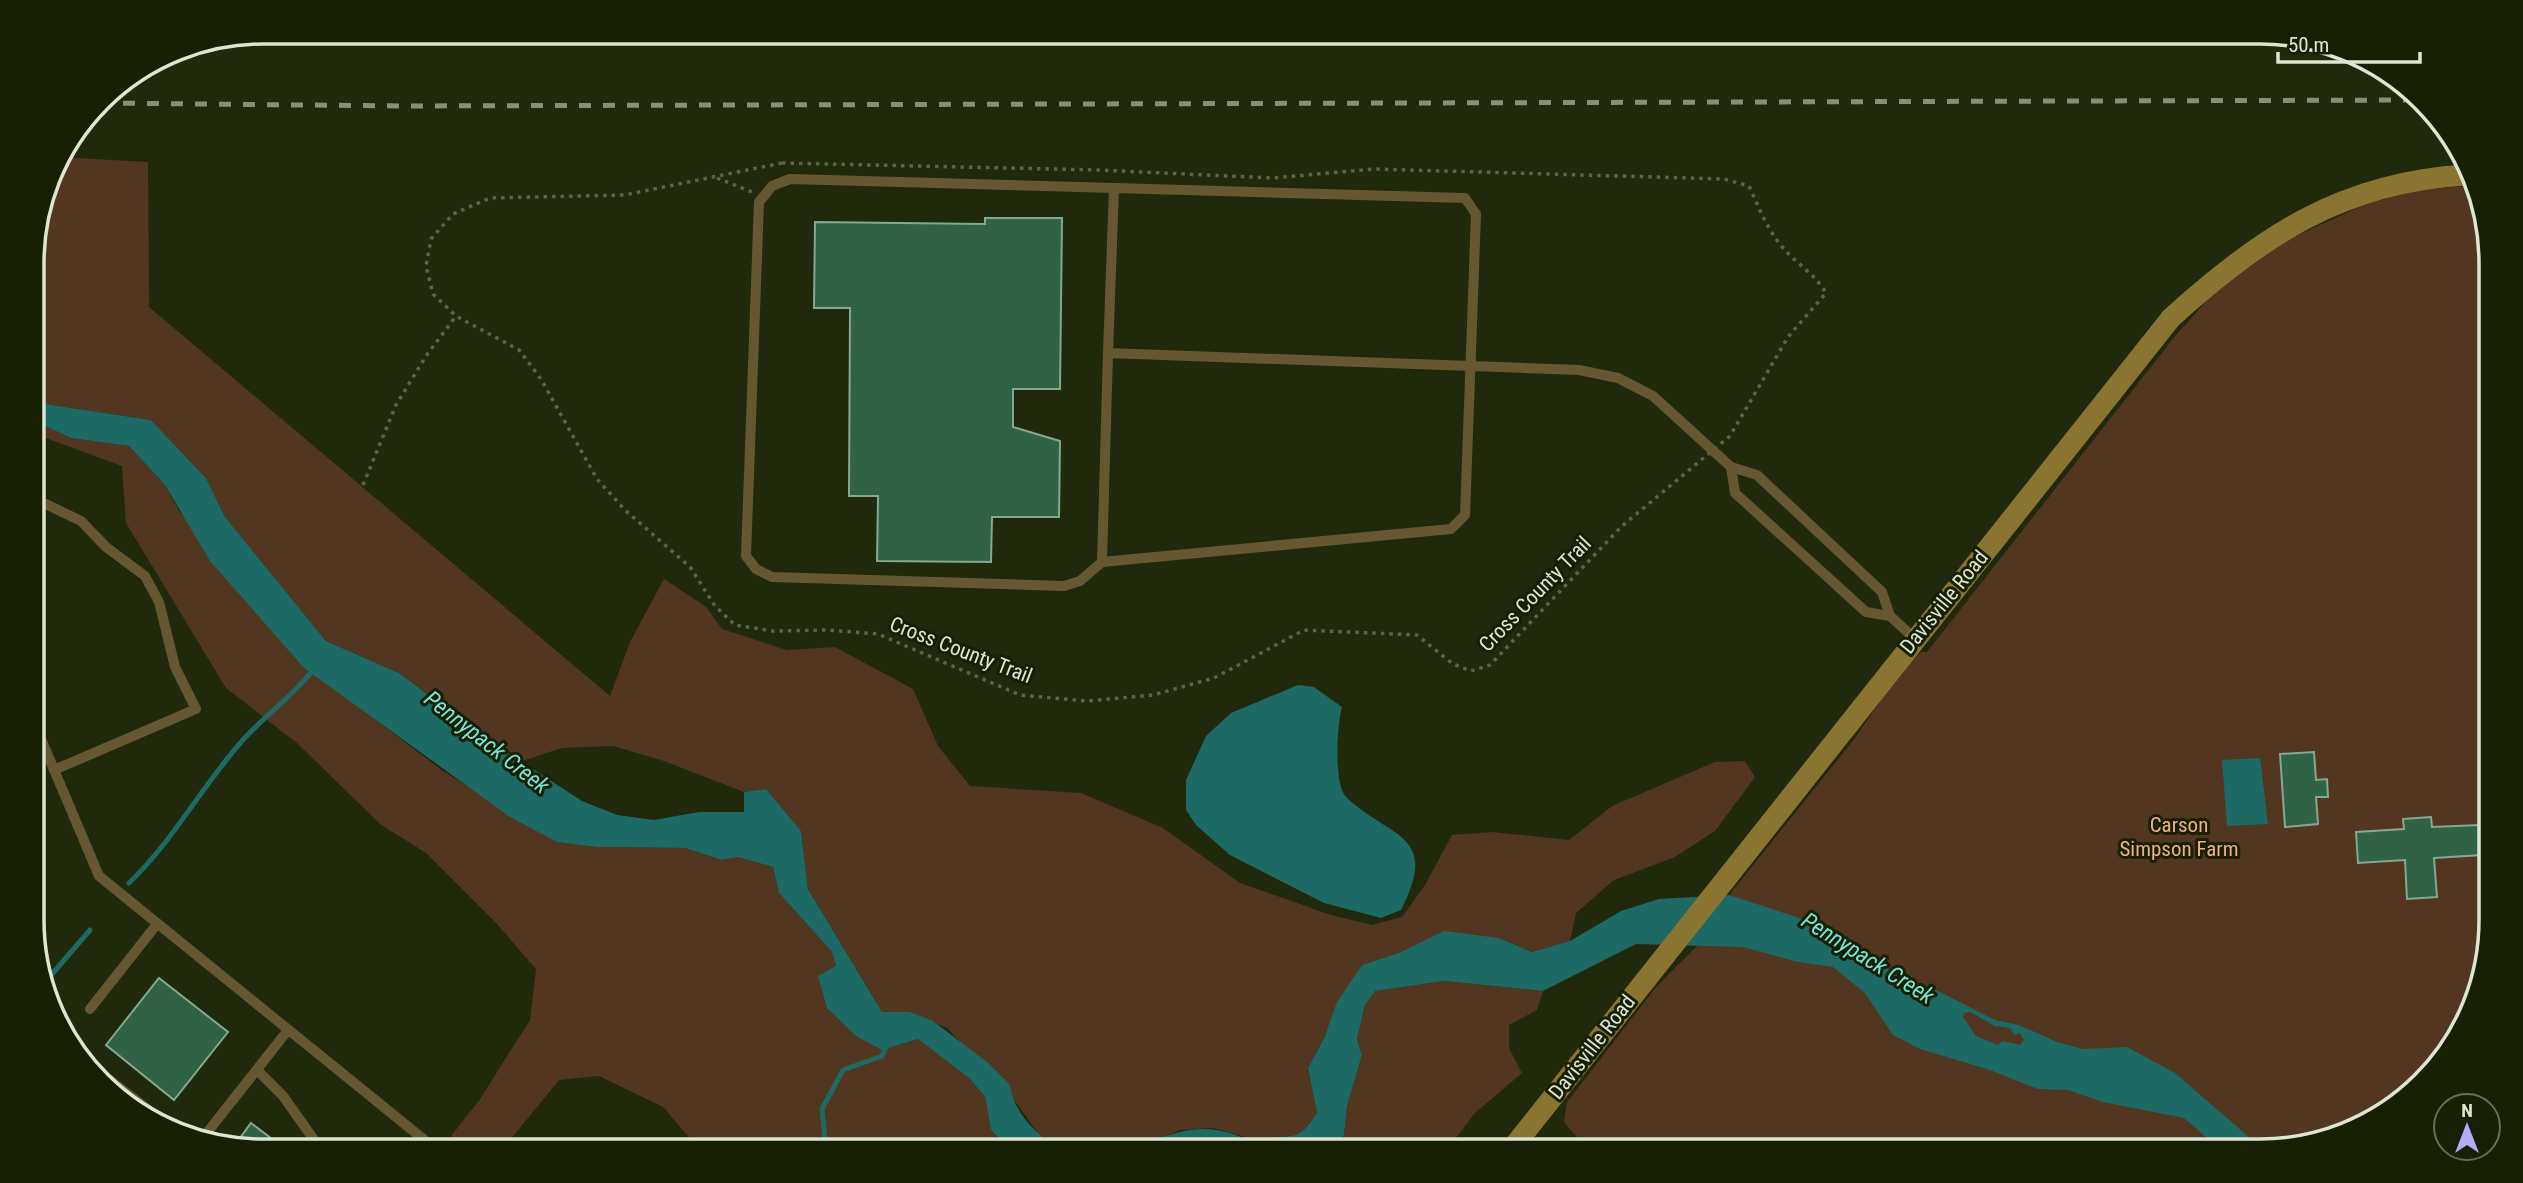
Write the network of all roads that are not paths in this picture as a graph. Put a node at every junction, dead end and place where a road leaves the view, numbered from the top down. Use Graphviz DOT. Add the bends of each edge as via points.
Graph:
graph roads {
  1 [pos="2461,175"];
  2 [pos="1114,188"];
  3 [pos="1108,354"];
  4 [pos="1471,366"];
  5 [pos="1731,467"];
  6 [pos="44,504"];
  7 [pos="1102,562"];
  8 [pos="1891,617"];
  9 [pos="1914,638"];
  10 [pos="44,746"];
  11 [pos="54,770"];
  12 [pos="158,924"];
  13 [pos="90,1009"];
  14 [pos="288,1030"];
  15 [pos="257,1070"];
  16 [pos="207,1132"];
  17 [pos="313,1139"];
  18 [pos="422,1139"];
  19 [pos="1527,1139"];
  1 -- 9 [label="street, Davisville Road" via="2420,178 2337,204 2277,232 2225,268 2172,318"];
  2 -- 3 [label="lane"];
  2 -- 4 [label="lane" via="1465,198 1475,214"];
  2 -- 7 [label="lane" via="790,179 772,186 759,202 746,556 756,569 772,577 1064,586 1080,581"];
  3 -- 4 [label="lane"];
  3 -- 7 [label="lane"];
  4 -- 5 [label="lane" via="1579,370 1618,378 1653,396"];
  4 -- 7 [label="lane" via="1465,515 1451,529"];
  5 -- 8 [label="lane" via="1757,475 1815,529 1882,592"];
  5 -- 8 [label="lane" via="1735,493 1866,612"];
  6 -- 11 [label="lane" via="81,522 145,576 159,602 175,667 196,709"];
  8 -- 9 [label="lane"];
  9 -- 19 [label="street, Davisville Road" via="1659,961"];
  10 -- 11 [label="lane"];
  11 -- 12 [label="lane" via="99,876"];
  12 -- 13 [label="lane"];
  12 -- 14 [label="lane"];
  14 -- 15 [label="lane"];
  14 -- 18 [label="lane"];
  15 -- 16 [label="lane"];
  15 -- 17 [label="lane" via="283,1096"];
}
